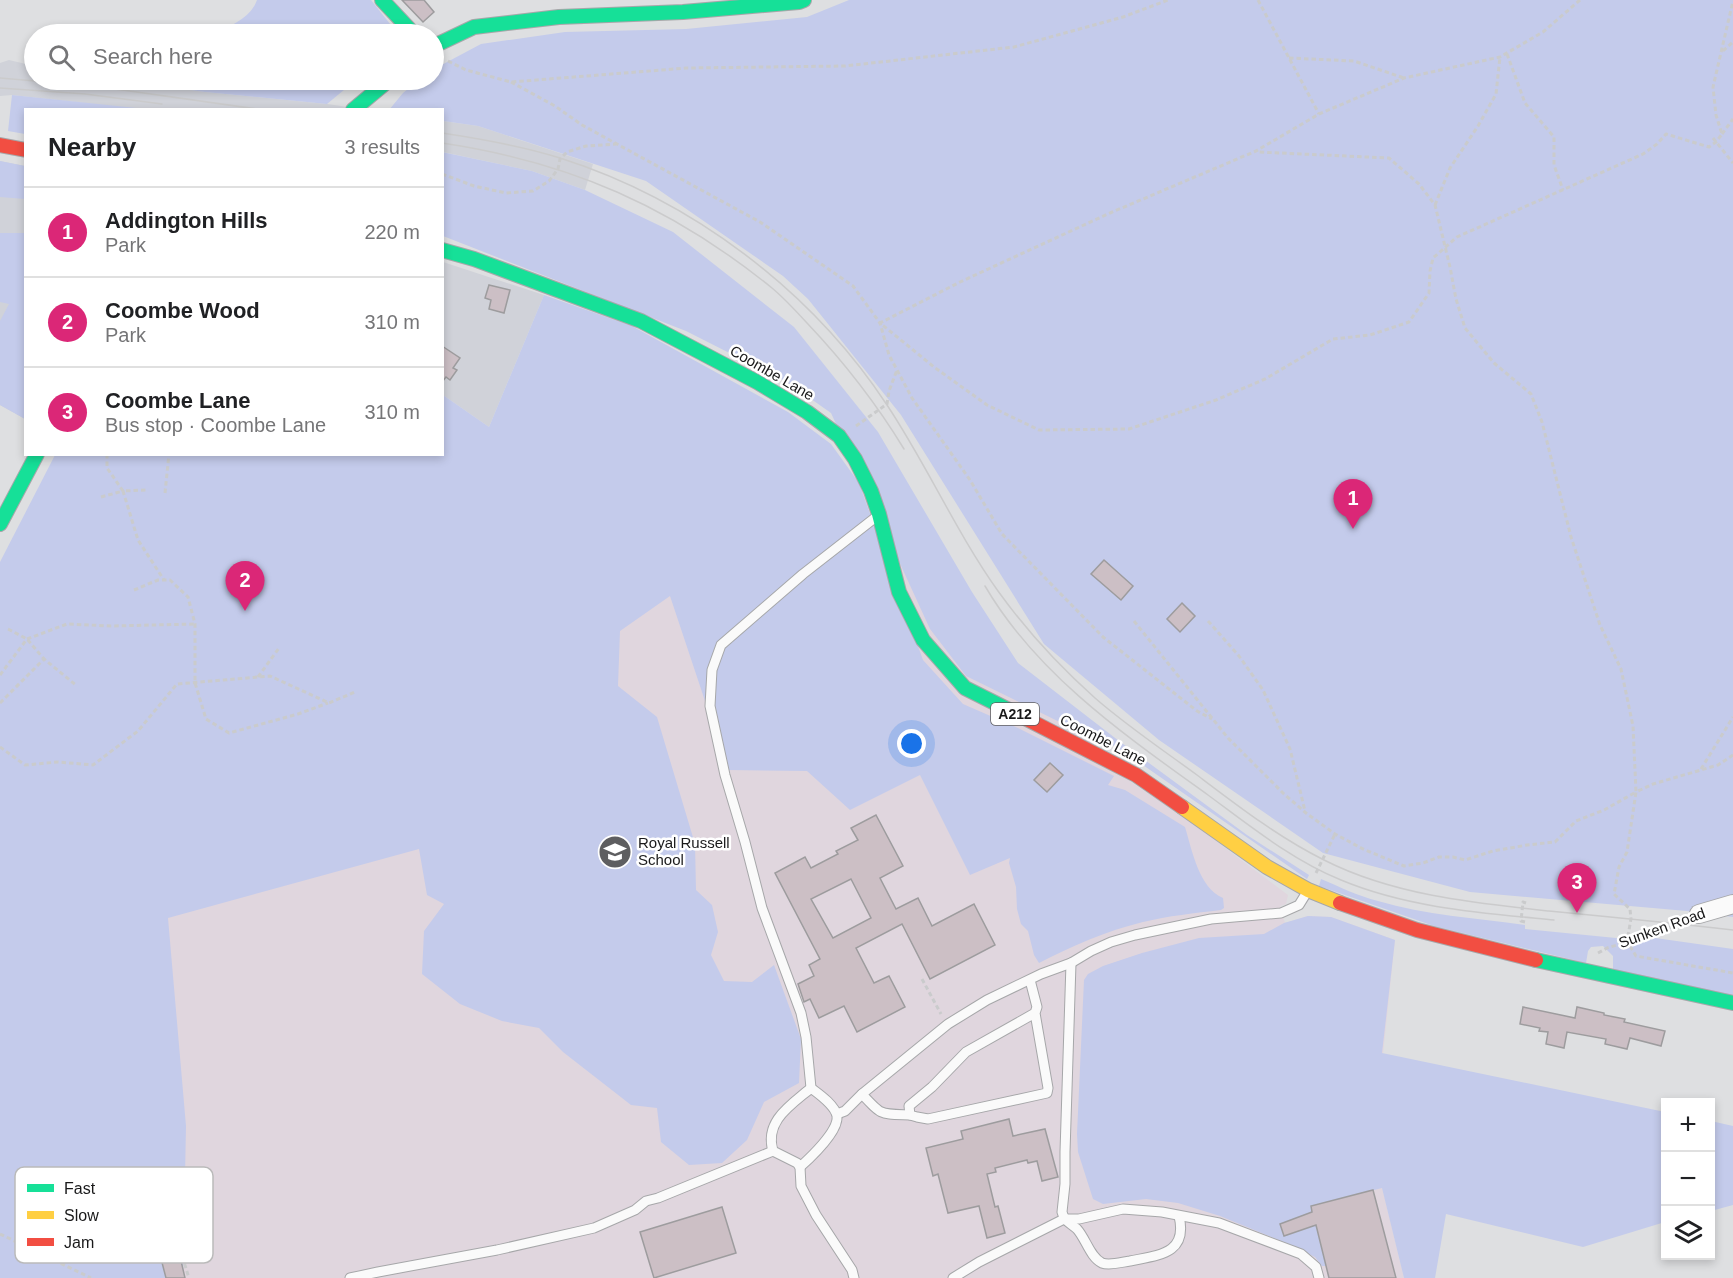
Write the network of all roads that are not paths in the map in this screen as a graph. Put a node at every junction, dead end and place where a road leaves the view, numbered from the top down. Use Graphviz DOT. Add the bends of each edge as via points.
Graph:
graph roads {
  1 [pos="382,0"];
  2 [pos="804,0"];
  3 [pos="405,24"];
  4 [pos="444,47"];
  5 [pos="377,90"];
  6 [pos="355,108"];
  7 [pos="0,145"];
  8 [pos="24,150"];
  9 [pos="444,251"];
  10 [pos="36,456"];
  11 [pos="879,514"];
  12 [pos="0,524"];
  13 [pos="1308,890"];
  14 [pos="1733,904"];
  15 [pos="1699,914"];
  16 [pos="1071,963"];
  17 [pos="1030,980"];
  18 [pos="1733,1004"];
  19 [pos="1035,1013"];
  20 [pos="811,1088"];
  21 [pos="862,1094"];
  22 [pos="837,1114"];
  23 [pos="910,1114"];
  24 [pos="772,1151"];
  25 [pos="800,1167"];
  26 [pos="1179,1215"];
  27 [pos="1064,1219"];
  28 [pos="404,1268"];
  29 [pos="350,1278"];
  30 [pos="406,1278"];
  31 [pos="854,1278"];
  32 [pos="953,1278"];
  33 [pos="1319,1278"];
  1 -- 3 [label="main road"];
  2 -- 4 [label="main road" via="683,12 559,17 474,27"];
  5 -- 6 [label="main road"];
  7 -- 8 [label="main road"];
  9 -- 11 [label="main road, Coombe Lane / A212" via="641,321 807,411 839,436 868,484"];
  10 -- 12 [label="main road"];
  11 -- 13 [label="main road, Coombe Lane / A212" via="899,592 923,640 965,688 1136,775 1267,867"];
  11 -- 20 [label="lane" via="721,645 711,670 710,706 725,775 762,909 801,1013"];
  13 -- 16 [label="lane" via="1299,905 1281,913 1211,920 1135,935 1111,942"];
  13 -- 18 [label="main road, Coombe Lane / A212" via="1428,934"];
  14 -- 15 [label="street, Sunken Road"];
  16 -- 17 [label="lane"];
  16 -- 27 [label="lane"];
  17 -- 19 [label="lane" via="1038,1007"];
  17 -- 21 [label="lane" via="948,1024"];
  19 -- 23 [label="lane" via="966,1052 909,1106"];
  19 -- 23 [label="lane" via="1047,1093 928,1119"];
  20 -- 22 [label="lane"];
  20 -- 24 [label="lane" via="778,1116 770,1142"];
  21 -- 22 [label="lane"];
  21 -- 23 [label="lane" via="882,1114"];
  22 -- 25 [label="lane" via="822,1147"];
  24 -- 25 [label="lane"];
  24 -- 28 [label="lane" via="646,1201 594,1228"];
  25 -- 31 [label="lane" via="801,1186"];
  26 -- 27 [label="lane" via="1123,1209"];
  26 -- 27 [label="lane" via="1180,1235 1170,1251 1108,1264 1096,1258 1078,1230"];
  26 -- 33 [label="lane" via="1220,1223 1301,1254 1316,1267"];
  27 -- 32 [label="lane"];
  28 -- 29 [label="lane"];
  28 -- 30 [label="lane"];
}
